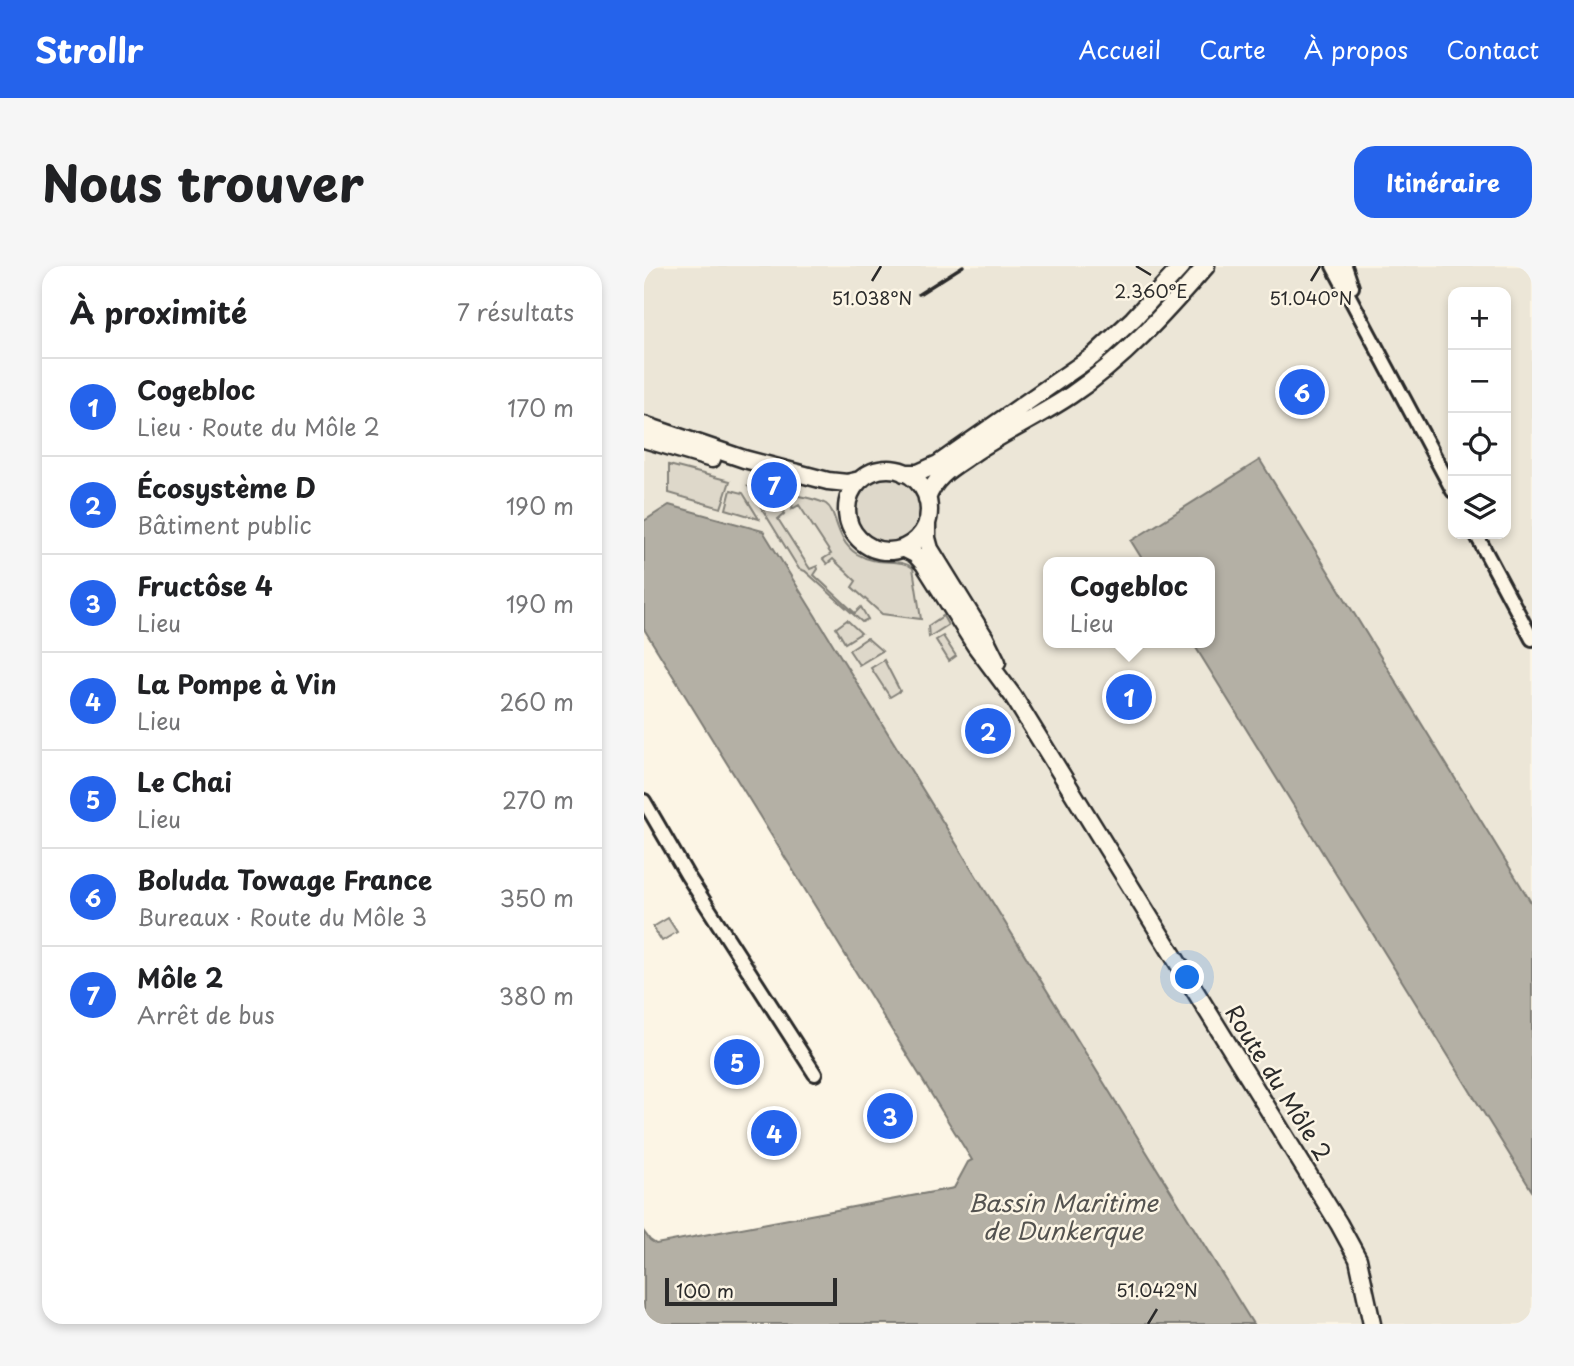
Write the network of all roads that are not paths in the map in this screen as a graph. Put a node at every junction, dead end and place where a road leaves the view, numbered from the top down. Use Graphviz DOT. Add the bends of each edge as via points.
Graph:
graph roads {
  1 [pos="1182,266"];
  2 [pos="1206,266"];
  3 [pos="1334,266"];
  4 [pos="1345,266"];
  5 [pos="1361,318"];
  6 [pos="644,425"];
  7 [pos="644,439"];
  8 [pos="904,473"];
  9 [pos="860,480"];
  10 [pos="1448,482"];
  11 [pos="927,499"];
  12 [pos="847,509"];
  13 [pos="927,520"];
  14 [pos="1479,539"];
  15 [pos="903,548"];
  16 [pos="1532,639"];
  17 [pos="1013,696"];
  18 [pos="644,801"];
  19 [pos="816,1074"];
  20 [pos="1372,1324"];
  1 -- 8 [label="main road" via="1126,327 1074,371 938,464 918,473"];
  2 -- 11 [label="main road" via="1106,369 944,473"];
  3 -- 5 [label="street"];
  4 -- 5 [label="street"];
  5 -- 10 [label="street"];
  6 -- 9 [label="main road" via="772,467 842,483"];
  7 -- 12 [label="main road" via="830,493"];
  8 -- 9 [label="main road" via="879,470"];
  8 -- 11 [label="main road" via="917,482"];
  9 -- 12 [label="main road" via="850,493"];
  11 -- 13 [label="main road"];
  12 -- 15 [label="main road" via="851,529 862,542 882,551"];
  13 -- 15 [label="main road" via="917,539"];
  13 -- 17 [label="main road, Route du Môle 2" via="930,549 985,638"];
  14 -- 16 [label="street"];
  15 -- 17 [label="main road, Route du Môle 2" via="924,564"];
  17 -- 20 [label="main road, Route du Môle 2" via="1348,1239 1360,1267"];
  18 -- 19 [label="street"];
}
